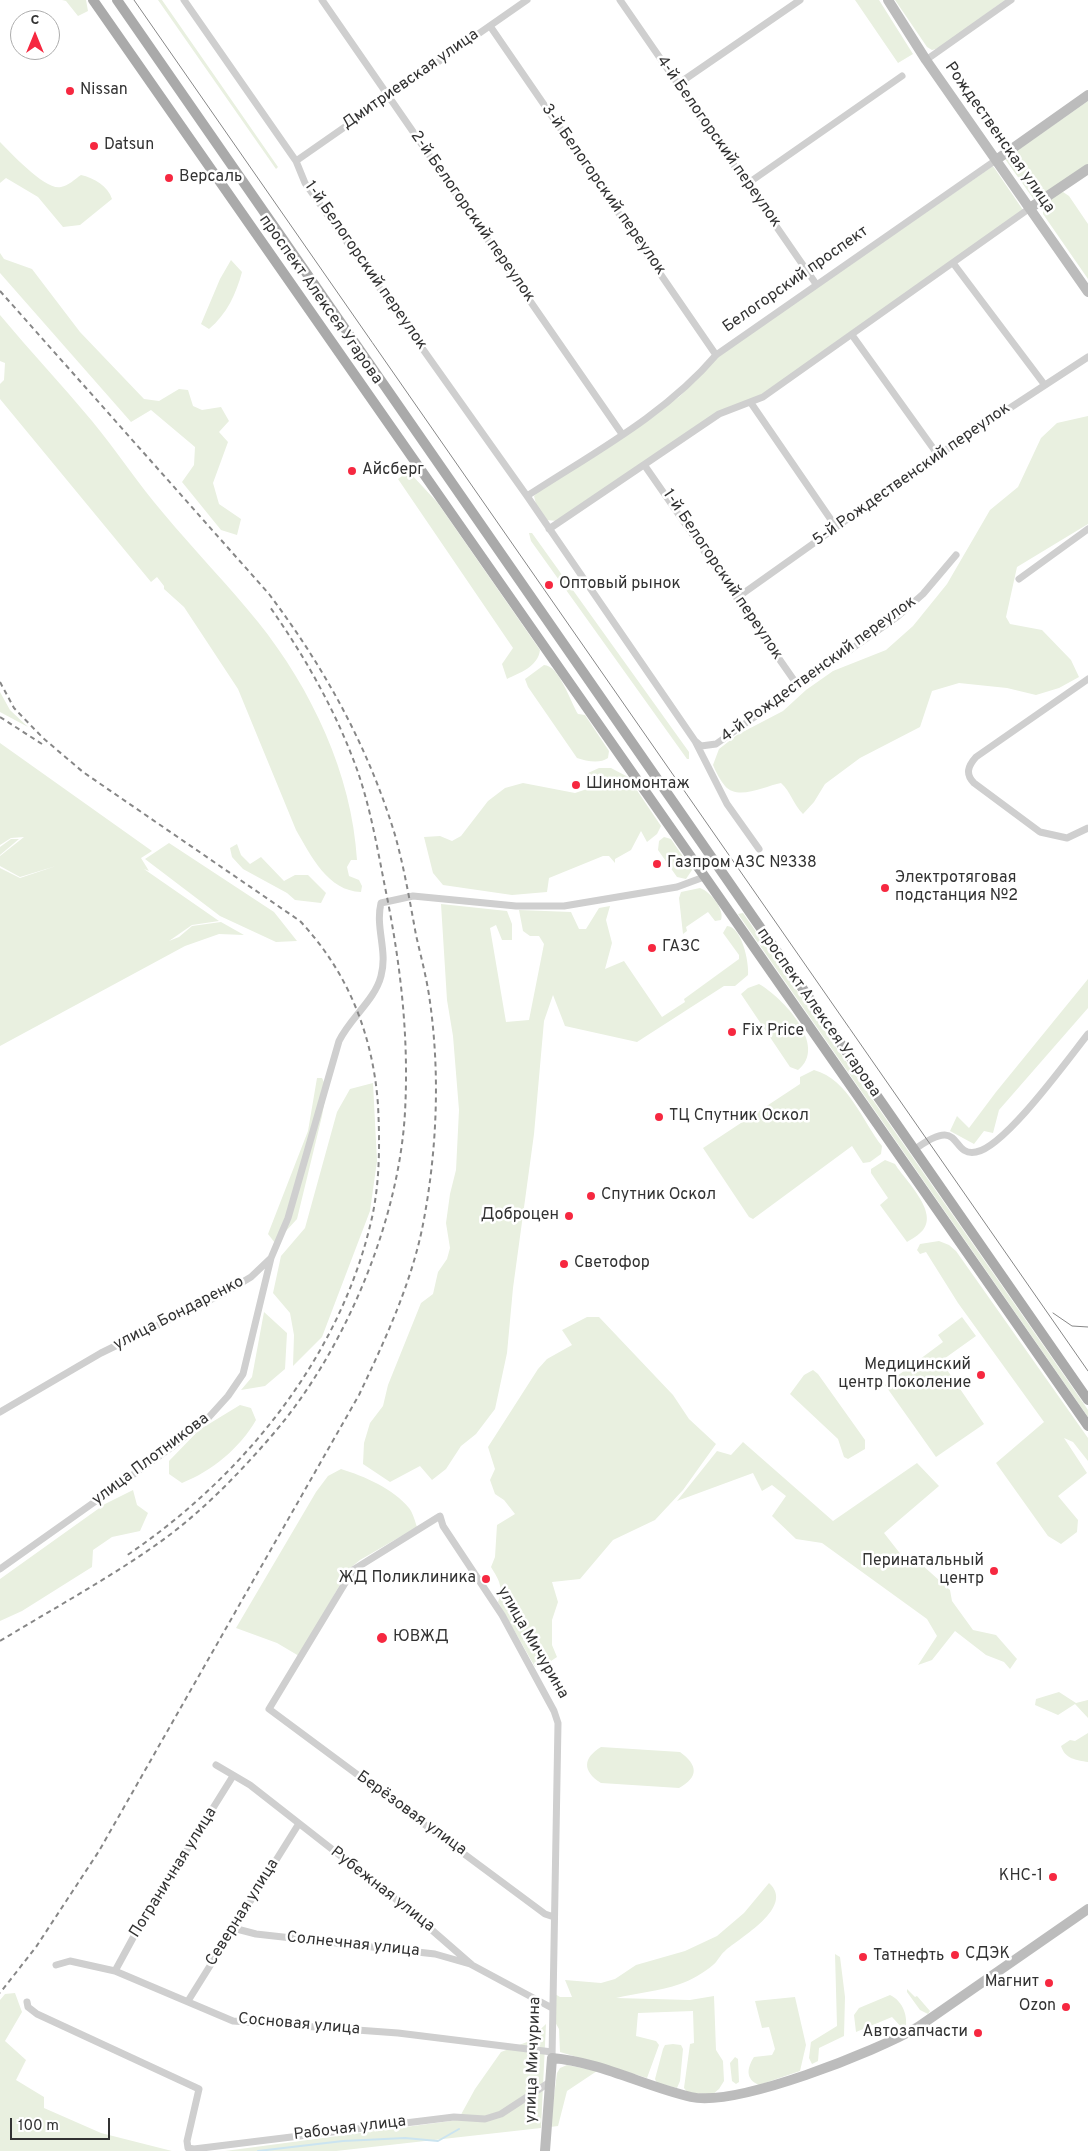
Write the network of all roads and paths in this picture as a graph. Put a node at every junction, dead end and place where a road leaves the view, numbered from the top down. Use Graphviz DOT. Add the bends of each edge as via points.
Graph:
graph roads {
  1 [pos="93,0"];
  2 [pos="117,0"];
  3 [pos="184,0"];
  4 [pos="322,0"];
  5 [pos="526,0"];
  6 [pos="620,0"];
  7 [pos="800,0"];
  8 [pos="888,0"];
  9 [pos="1011,0"];
  10 [pos="490,26"];
  11 [pos="926,60"];
  12 [pos="902,76"];
  13 [pos="678,84"];
  14 [pos="1088,95"];
  15 [pos="389,96"];
  16 [pos="996,160"];
  17 [pos="296,161"];
  18 [pos="1088,169"];
  19 [pos="747,184"];
  20 [pos="1030,208"];
  21 [pos="953,263"];
  22 [pos="816,284"];
  23 [pos="1088,292"];
  24 [pos="852,335"];
  25 [pos="716,355"];
  26 [pos="1088,357"];
  27 [pos="1044,384"];
  28 [pos="751,403"];
  29 [pos="622,434"];
  30 [pos="938,456"];
  31 [pos="645,466"];
  32 [pos="527,496"];
  33 [pos="836,527"];
  34 [pos="549,529"];
  35 [pos="1088,529"];
  36 [pos="956,555"];
  37 [pos="1020,579"];
  38 [pos="738,597"];
  39 [pos="538,609"];
  40 [pos="525,617"];
  41 [pos="1088,679"];
  42 [pos="798,686"];
  43 [pos="695,741"];
  44 [pos="1088,828"];
  45 [pos="759,849"];
  46 [pos="704,876"];
  47 [pos="1088,1034"];
  48 [pos="914,1150"];
  49 [pos="271,1258"];
  50 [pos="1088,1400"];
  51 [pos="0,1412"];
  52 [pos="1088,1426"];
  53 [pos="0,1569"];
  54 [pos="269,1709"];
  55 [pos="216,1765"];
  56 [pos="233,1776"];
  57 [pos="298,1825"];
  58 [pos="1088,1909"];
  59 [pos="554,1917"];
  60 [pos="233,1928"];
  61 [pos="472,1964"];
  62 [pos="56,1965"];
  63 [pos="115,1971"];
  64 [pos="27,2002"];
  65 [pos="188,2002"];
  66 [pos="552,2008"];
  67 [pos="552,2055"];
  68 [pos="550,2082"];
  69 [pos="545,2151"];
  1 -- 40 [label="main road, проспект Алексея Угарова"];
  2 -- 39 [label="main road, проспект Алексея Угарова"];
  3 -- 17 [label="street, 1-й Белогорский переулок"];
  4 -- 15 [label="street, 2-й Белогорский переулок"];
  5 -- 10 [label="street, Дмитриевская улица"];
  6 -- 13 [label="street, 4-й Белогорский переулок"];
  7 -- 13 [label="street"];
  8 -- 11 [label="main road, Рождественская улица"];
  9 -- 11 [label="street"];
  10 -- 15 [label="street, Дмитриевская улица"];
  10 -- 25 [label="street, 3-й Белогорский переулок"];
  11 -- 16 [label="main road, Рождественская улица"];
  12 -- 19 [label="street"];
  13 -- 19 [label="street, 4-й Белогорский переулок"];
  14 -- 16 [label="main road, Белогорский проспект"];
  15 -- 17 [label="street, Дмитриевская улица"];
  15 -- 29 [label="street, 2-й Белогорский переулок"];
  16 -- 20 [label="main road, Рождественская улица"];
  16 -- 22 [label="street, Белогорский проспект"];
  17 -- 32 [label="street, 1-й Белогорский переулок" via="305,183"];
  18 -- 20 [label="main road"];
  19 -- 22 [label="street, 4-й Белогорский переулок"];
  20 -- 21 [label="street"];
  20 -- 23 [label="main road, Рождественская улица"];
  21 -- 24 [label="street"];
  21 -- 27 [label="street"];
  22 -- 25 [label="street, Белогорский проспект"];
  24 -- 28 [label="street"];
  24 -- 30 [label="street"];
  25 -- 29 [label="street, Белогорский проспект" via="672,400"];
  26 -- 27 [label="street, 5-й Рождественский переулок"];
  27 -- 30 [label="street, 5-й Рождественский переулок"];
  28 -- 31 [label="street" via="720,414"];
  28 -- 33 [label="street"];
  29 -- 32 [label="street, Белогорский проспект"];
  30 -- 33 [label="street, 5-й Рождественский переулок"];
  31 -- 34 [label="street"];
  31 -- 38 [label="street, 1-й Белогорский переулок"];
  32 -- 34 [label="street, 1-й Белогорский переулок"];
  33 -- 38 [label="street, 5-й Рождественский переулок"];
  34 -- 43 [label="street, 1-й Белогорский переулок"];
  35 -- 37 [label="street"];
  36 -- 42 [label="street, 4-й Рождественский переулок" via="923,594 897,617"];
  38 -- 42 [label="street, 1-й Белогорский переулок"];
  39 -- 40 [label="main road"];
  39 -- 48 [label="main road, проспект Алексея Угарова"];
  40 -- 46 [label="main road, проспект Алексея Угарова"];
  41 -- 44 [label="street" via="976,757 969,765 968,776 974,784 1040,832 1067,838"];
  42 -- 43 [label="street, 4-й Рождественский переулок" via="716,744 701,746"];
  43 -- 45 [label="street, 1-й Белогорский переулок" via="727,804"];
  46 -- 49 [label="street, улица Бондаренко" via="677,887 564,906 516,906 413,896 381,903 378,921 384,959 381,976 372,995 344,1032 288,1218"];
  46 -- 52 [label="main road, проспект Алексея Угарова"];
  47 -- 48 [label="street" via="1016,1122 978,1152 963,1149 948,1134 942,1133"];
  48 -- 50 [label="main road, проспект Алексея Угарова"];
  49 -- 51 [label="street, улица Бондаренко" via="251,1277 226,1292 101,1353"];
  49 -- 53 [label="street, улица Плотникова" via="243,1374 228,1396 209,1417 172,1447"];
  54 -- 59 [label="street, Берёзовая улица" via="545,1914"];
  54 -- 59 [label="street, улица Мичурина" via="353,1570 440,1516 453,1542 502,1615 558,1723"];
  55 -- 56 [label="street, Рубежная улица"];
  56 -- 57 [label="street, Рубежная улица" via="250,1785"];
  56 -- 63 [label="street, Пограничная улица"];
  57 -- 60 [label="street, Северная улица"];
  57 -- 61 [label="street, Рубежная улица" via="402,1904"];
  58 -- 67 [label="main road" via="895,2040 810,2073 744,2093 712,2099 693,2097"];
  59 -- 66 [label="street, улица Мичурина"];
  60 -- 61 [label="street, Солнечная улица" via="266,1935 435,1954"];
  60 -- 65 [label="street, Северная улица"];
  61 -- 66 [label="street, Рубежная улица"];
  62 -- 63 [label="street, Сосновая улица" via="70,1961"];
  63 -- 65 [label="street, Сосновая улица"];
  64 -- 68 [label="street, Рабочая улица" via="37,2014 199,2089 187,2141 188,2148 194,2149 454,2117 485,2119 501,2114"];
  65 -- 67 [label="street, Сосновая улица" via="233,2021 398,2033"];
  66 -- 67 [label="street, улица Мичурина"];
  67 -- 68 [label="main road, улица Мичурина"];
  68 -- 69 [label="main road, улица Мичурина"];
}
